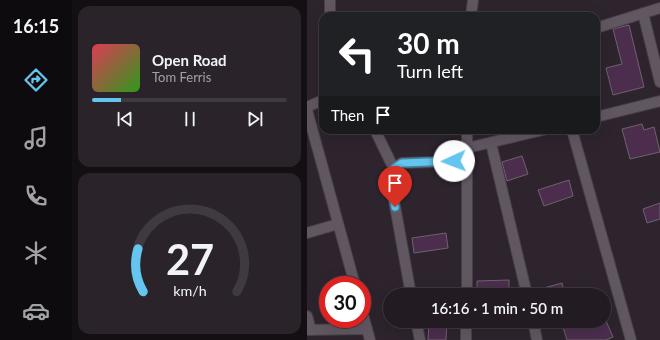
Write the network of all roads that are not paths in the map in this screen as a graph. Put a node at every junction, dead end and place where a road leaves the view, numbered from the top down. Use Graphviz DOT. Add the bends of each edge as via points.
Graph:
graph roads {
  1 [pos="330,0"];
  2 [pos="473,0"];
  3 [pos="660,8"];
  4 [pos="330,12"];
  5 [pos="472,12"];
  6 [pos="643,13"];
  7 [pos="600,27"];
  8 [pos="660,82"];
  9 [pos="660,101"];
  10 [pos="319,102"];
  11 [pos="307,109"];
  12 [pos="600,116"];
  13 [pos="377,134"];
  14 [pos="467,134"];
  15 [pos="527,134"];
  16 [pos="573,134"];
  17 [pos="491,143"];
  18 [pos="467,148"];
  19 [pos="467,161"];
  20 [pos="393,169"];
  21 [pos="338,224"];
  22 [pos="307,233"];
  23 [pos="352,276"];
  24 [pos="410,288"];
  25 [pos="467,288"];
  26 [pos="525,288"];
  27 [pos="307,316"];
  28 [pos="417,328"];
  29 [pos="467,328"];
  30 [pos="534,328"];
  31 [pos="367,329"];
  32 [pos="309,330"];
  33 [pos="370,340"];
  34 [pos="420,340"];
  35 [pos="466,340"];
  36 [pos="537,340"];
  37 [pos="631,340"];
  1 -- 4 [label="street"];
  2 -- 5 [label="street"];
  3 -- 6 [label="street"];
  6 -- 7 [label="street"];
  6 -- 8 [label="street"];
  9 -- 12 [label="street"];
  10 -- 11 [label="street"];
  11 -- 21 [label="street"];
  13 -- 20 [label="street"];
  14 -- 18 [label="street"];
  15 -- 17 [label="street"];
  16 -- 37 [label="street"];
  17 -- 18 [label="street"];
  17 -- 26 [label="street"];
  18 -- 19 [label="street"];
  19 -- 20 [label="street" via="402,163"];
  19 -- 25 [label="street"];
  20 -- 24 [label="street" via="390,178"];
  21 -- 22 [label="street"];
  21 -- 23 [label="street"];
  27 -- 32 [label="street"];
  28 -- 34 [label="street"];
  29 -- 35 [label="street"];
  30 -- 36 [label="street"];
  31 -- 32 [label="street"];
  31 -- 33 [label="street"];
}
